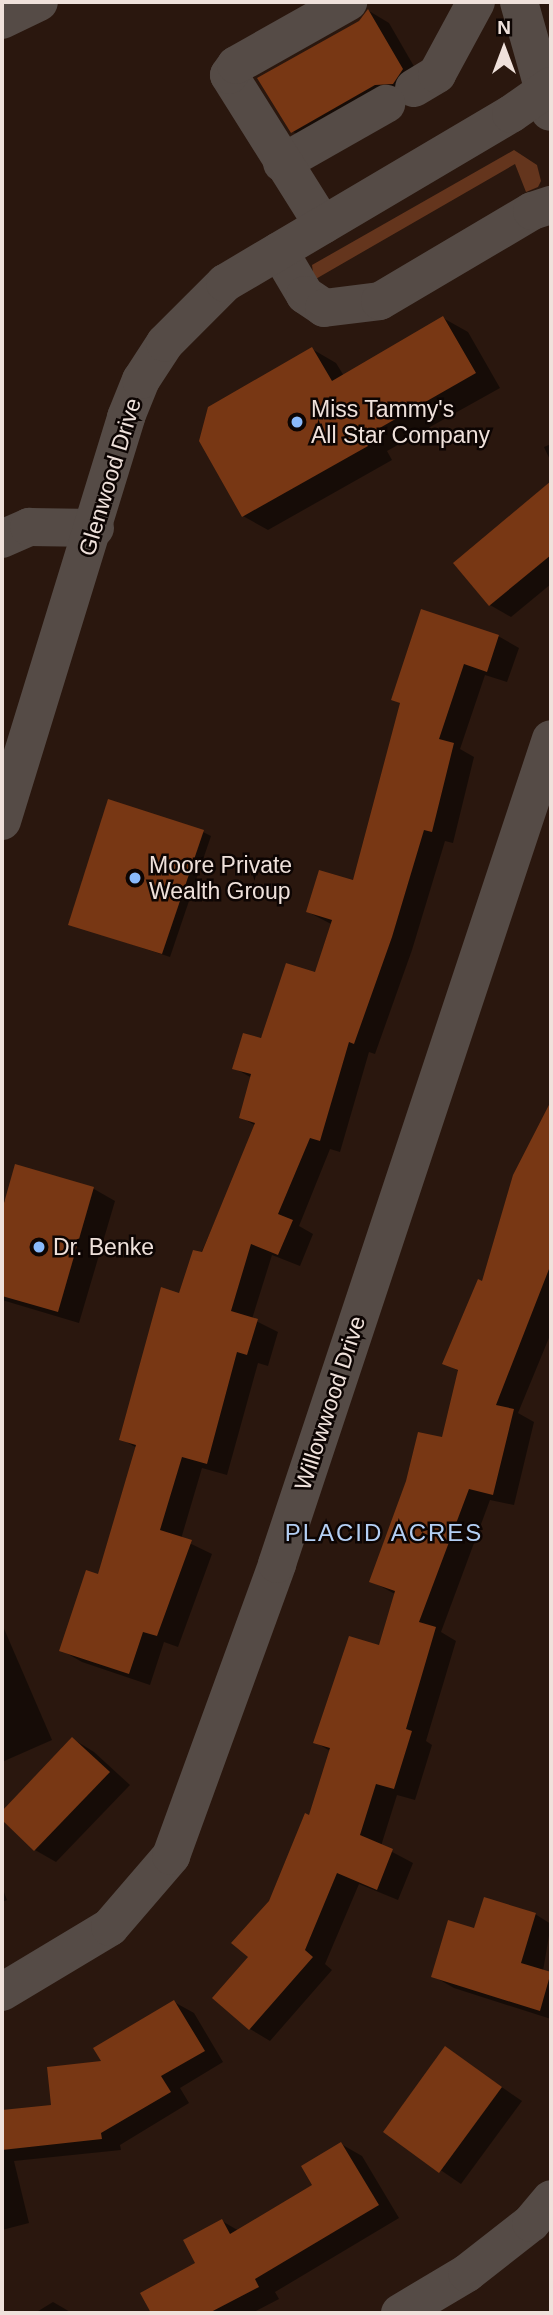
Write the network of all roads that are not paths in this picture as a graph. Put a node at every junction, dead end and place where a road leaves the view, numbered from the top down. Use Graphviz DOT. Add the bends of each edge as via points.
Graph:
graph roads {
  1 [pos="39,2"];
  2 [pos="348,2"];
  3 [pos="476,2"];
  4 [pos="519,2"];
  5 [pos="2,20"];
  6 [pos="549,97"];
  7 [pos="282,163"];
  8 [pos="551,205"];
  9 [pos="323,225"];
  10 [pos="279,251"];
  11 [pos="95,528"];
  12 [pos="2,539"];
  13 [pos="551,739"];
  14 [pos="12,755"];
  15 [pos="2,821"];
  16 [pos="2,1992"];
  17 [pos="551,2199"];
  18 [pos="400,2313"];
  1 -- 5 [label="street"];
  2 -- 7 [label="street" via="236,65 229,75"];
  3 -- 7 [label="street" via="437,74"];
  4 -- 6 [label="street"];
  6 -- 9 [label="street, Glenwood Drive"];
  7 -- 9 [label="street"];
  8 -- 10 [label="street" via="532,211 380,301 324,308 305,295"];
  9 -- 10 [label="street, Glenwood Drive"];
  10 -- 11 [label="street, Glenwood Drive" via="225,284 165,343 141,380 126,417"];
  11 -- 12 [label="street" via="29,527"];
  11 -- 14 [label="street, Glenwood Drive"];
  13 -- 16 [label="street, Willowwood Drive" via="277,1564 170,1856 110,1927"];
  14 -- 15 [label="street, Glenwood Drive"];
  17 -- 18 [label="street" via="531,2223 467,2273"];
}
